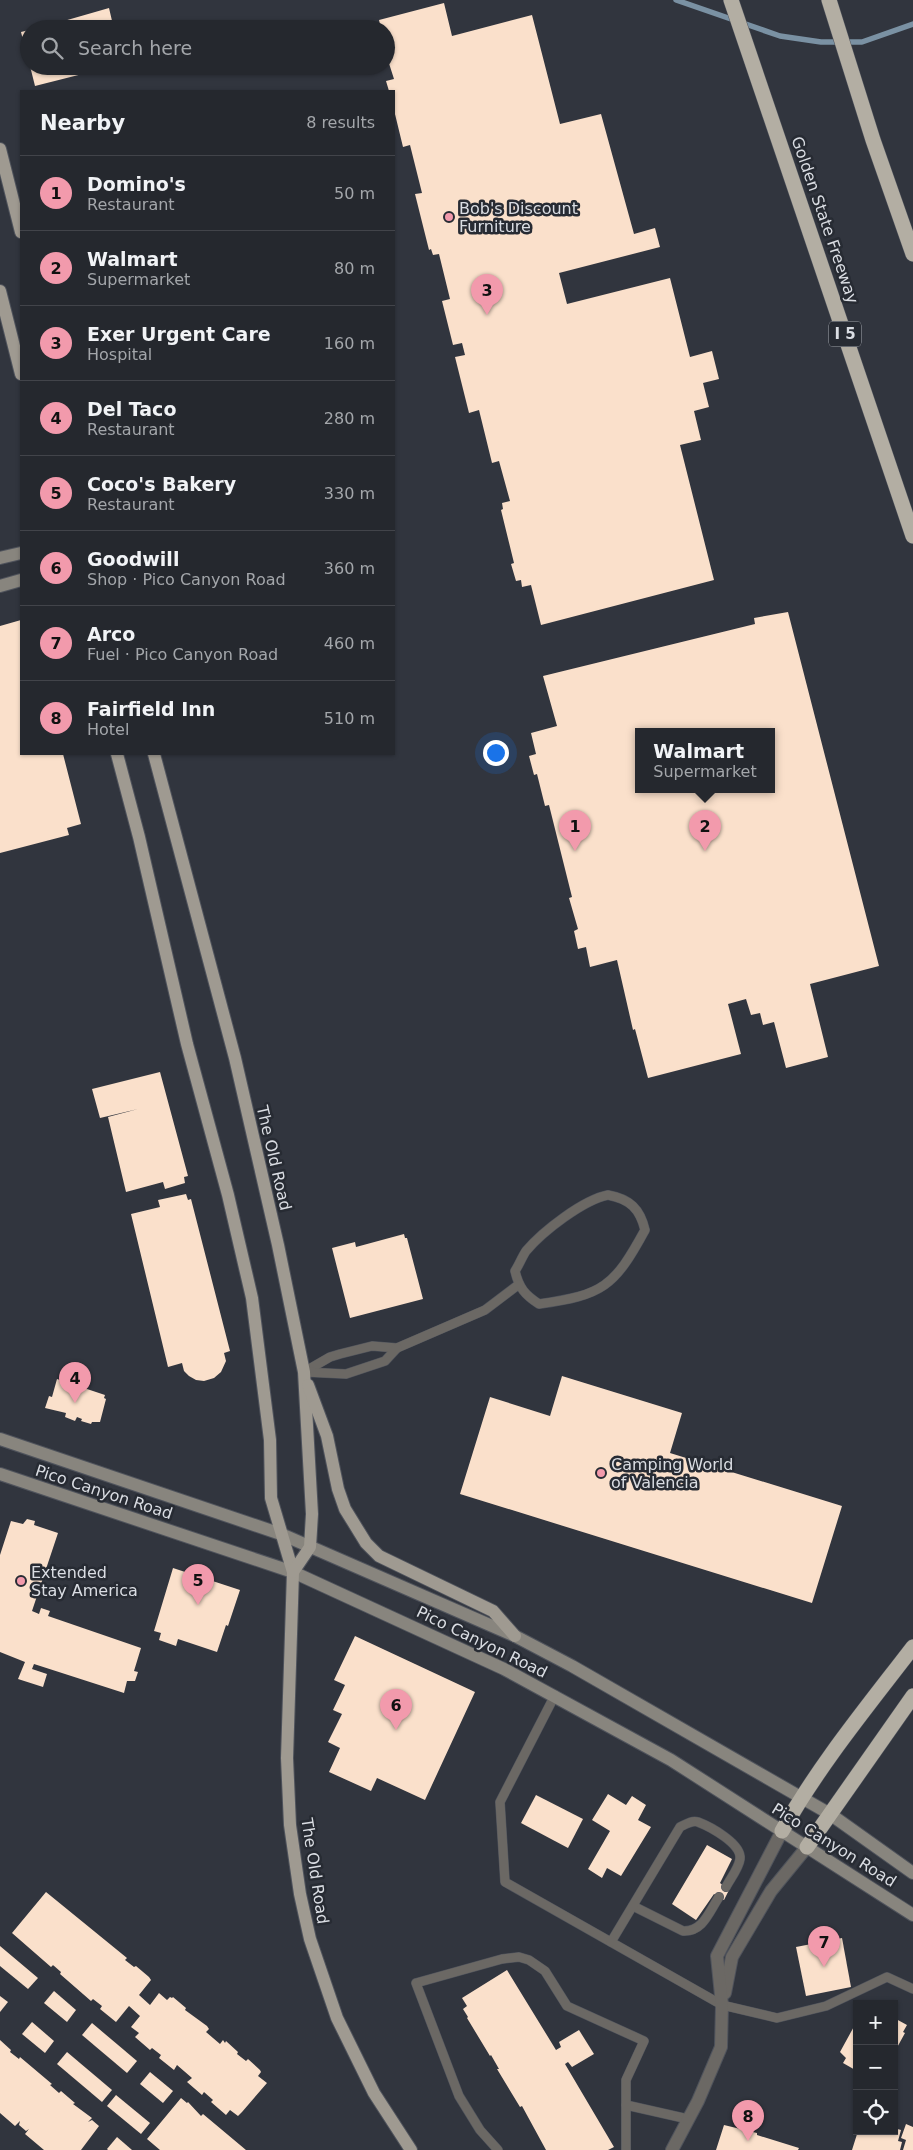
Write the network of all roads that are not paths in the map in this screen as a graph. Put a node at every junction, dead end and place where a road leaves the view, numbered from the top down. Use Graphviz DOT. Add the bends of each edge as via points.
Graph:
graph roads {
  1 [pos="731,0"];
  2 [pos="829,0"];
  3 [pos="0,149"];
  4 [pos="20,228"];
  5 [pos="913,254"];
  6 [pos="0,290"];
  7 [pos="20,370"];
  8 [pos="913,536"];
  9 [pos="20,552"];
  10 [pos="0,558"];
  11 [pos="20,580"];
  12 [pos="0,586"];
  13 [pos="117,755"];
  14 [pos="154,755"];
  15 [pos="518,1285"];
  16 [pos="397,1348"];
  17 [pos="304,1372"];
  18 [pos="0,1439"];
  19 [pos="0,1474"];
  20 [pos="281,1534"];
  21 [pos="310,1547"];
  22 [pos="293,1572"];
  23 [pos="515,1636"];
  24 [pos="913,1647"];
  25 [pos="555,1696"];
  26 [pos="913,1696"];
  27 [pos="801,1797"];
  28 [pos="830,1814"];
  29 [pos="782,1831"];
  30 [pos="808,1847"];
  31 [pos="913,1873"];
  32 [pos="726,1887"];
  33 [pos="719,1897"];
  34 [pos="633,1906"];
  35 [pos="913,1915"];
  36 [pos="611,1942"];
  37 [pos="913,1989"];
  38 [pos="722,2005"];
  39 [pos="626,2105"];
  40 [pos="688,2119"];
  41 [pos="411,2150"];
  42 [pos="498,2150"];
  43 [pos="626,2150"];
  44 [pos="672,2150"];
  1 -- 8 [label="highway, Golden State Freeway / I 5"];
  2 -- 5 [label="highway"];
  3 -- 4 [label="main road"];
  6 -- 7 [label="main road"];
  9 -- 10 [label="main road"];
  11 -- 12 [label="main road"];
  13 -- 20 [label="main road, The Old Road" via="252,1298 270,1440 271,1498"];
  14 -- 17 [label="main road, The Old Road" via="235,1058"];
  15 -- 15 [label="lane" via="526,1297 539,1304 576,1299 601,1288 623,1270 630,1258 645,1230 642,1217 634,1205 622,1197 594,1198 564,1217 526,1251 515,1271"];
  15 -- 16 [label="lane" via="485,1310"];
  16 -- 17 [label="lane" via="372,1346 340,1354"];
  16 -- 17 [label="lane" via="385,1361 346,1374"];
  17 -- 21 [label="main road, The Old Road" via="312,1512"];
  17 -- 23 [label="main road" via="327,1436 345,1509 366,1543 379,1556 493,1612"];
  18 -- 20 [label="main road, Pico Canyon Road"];
  19 -- 22 [label="main road, Pico Canyon Road"];
  20 -- 21 [label="main road, Pico Canyon Road"];
  20 -- 22 [label="main road, The Old Road"];
  21 -- 22 [label="main road"];
  21 -- 23 [label="main road, Pico Canyon Road"];
  22 -- 25 [label="main road, Pico Canyon Road" via="504,1669"];
  22 -- 41 [label="main road, The Old Road" via="287,1758 290,1825 300,1894 312,1947 337,2018 374,2093"];
  23 -- 27 [label="main road, Pico Canyon Road"];
  24 -- 27 [label="highway"];
  25 -- 29 [label="main road, Pico Canyon Road" via="671,1760"];
  25 -- 36 [label="lane" via="500,1802 504,1882"];
  26 -- 28 [label="highway"];
  27 -- 28 [label="main road, Pico Canyon Road"];
  27 -- 29 [label="highway"];
  28 -- 30 [label="highway"];
  28 -- 31 [label="main road, Pico Canyon Road"];
  29 -- 30 [label="main road, Pico Canyon Road"];
  29 -- 38 [label="street" via="717,1956"];
  30 -- 35 [label="main road, Pico Canyon Road"];
  30 -- 38 [label="street" via="771,1891 732,1957"];
  32 -- 34 [label="lane" via="740,1860 738,1850 734,1843 698,1822 689,1822 680,1827"];
  33 -- 34 [label="lane" via="698,1928 690,1931 683,1931"];
  34 -- 36 [label="lane"];
  36 -- 38 [label="lane"];
  37 -- 38 [label="lane" via="887,1977 826,2006 777,2018"];
  38 -- 40 [label="street" via="721,2046"];
  39 -- 40 [label="lane"];
  39 -- 42 [label="lane" via="626,2080 644,2041 567,2006 538,1965 511,1957 416,1983 459,2096 480,2130"];
  39 -- 43 [label="lane"];
  40 -- 44 [label="street"];
}
